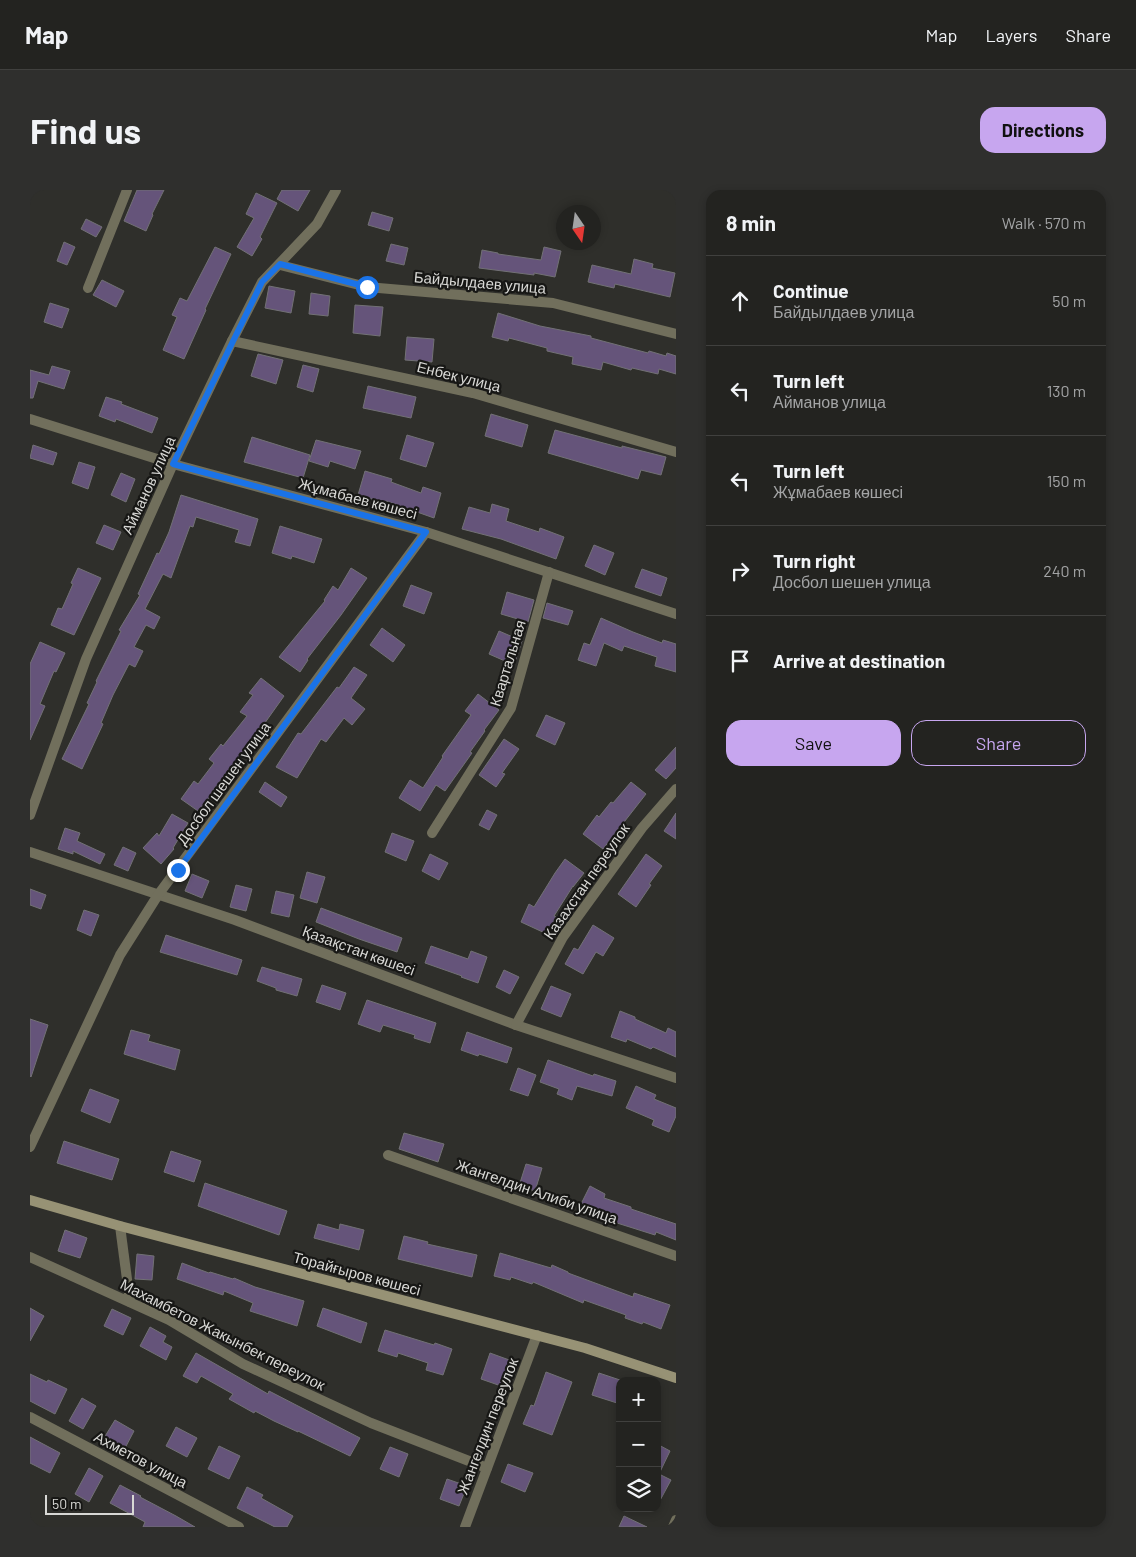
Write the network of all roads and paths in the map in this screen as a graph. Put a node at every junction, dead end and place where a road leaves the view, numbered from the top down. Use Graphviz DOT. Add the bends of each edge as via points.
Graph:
graph roads {
  1 [pos="127,190"];
  2 [pos="336,190"];
  3 [pos="280,264"];
  4 [pos="88,288"];
  5 [pos="676,334"];
  6 [pos="232,341"];
  7 [pos="30,420"];
  8 [pos="676,452"];
  9 [pos="173,464"];
  10 [pos="426,532"];
  11 [pos="549,572"];
  12 [pos="676,614"];
  13 [pos="676,788"];
  14 [pos="30,815"];
  15 [pos="432,833"];
  16 [pos="30,852"];
  17 [pos="158,895"];
  18 [pos="516,1025"];
  19 [pos="676,1078"];
  20 [pos="30,1147"];
  21 [pos="388,1155"];
  22 [pos="30,1200"];
  23 [pos="120,1226"];
  24 [pos="676,1256"];
  25 [pos="30,1257"];
  26 [pos="130,1302"];
  27 [pos="537,1335"];
  28 [pos="676,1378"];
  29 [pos="30,1417"];
  30 [pos="487,1468"];
  31 [pos="676,1520"];
  32 [pos="239,1527"];
  33 [pos="465,1527"];
  34 [pos="673,1527"];
  1 -- 4 [label="street"];
  2 -- 3 [label="street, Айманов улица" via="317,224"];
  3 -- 5 [label="street, Байдылдаев улица" via="367,287 553,303"];
  3 -- 6 [label="street, Айманов улица" via="262,282"];
  6 -- 8 [label="street, Енбек улица" via="473,393"];
  6 -- 9 [label="street, Айманов улица"];
  7 -- 9 [label="street, Жұмабаев көшесі"];
  9 -- 10 [label="street, Жұмабаев көшесі"];
  9 -- 14 [label="street, Айманов улица" via="86,659"];
  10 -- 11 [label="street, Жұмабаев көшесі"];
  10 -- 17 [label="street, Досбол шешен улица"];
  11 -- 12 [label="street, Жұмабаев көшесі"];
  11 -- 15 [label="street, Квартальная" via="511,708"];
  13 -- 18 [label="street, Казахстан переулок" via="642,828 563,937"];
  16 -- 17 [label="street, Қазақстан көшесі"];
  17 -- 18 [label="street, Қазақстан көшесі" via="235,920"];
  17 -- 20 [label="street, Досбол шешен улица" via="120,955"];
  18 -- 19 [label="street, Қазақстан көшесі"];
  21 -- 24 [label="street, Жангелдин Алиби улица"];
  22 -- 23 [label="street, Торайғыров көшесі"];
  23 -- 26 [label="street"];
  23 -- 27 [label="street, Торайғыров көшесі"];
  25 -- 26 [label="street, Махамбетов Жакынбек переулок"];
  26 -- 30 [label="street, Махамбетов Жакынбек переулок" via="169,1320 243,1364 371,1423"];
  27 -- 28 [label="street, Торайғыров көшесі"];
  27 -- 30 [label="street, Жангелдин переулок"];
  29 -- 32 [label="street, Ахметов улица"];
  30 -- 33 [label="street, Жангелдин переулок"];
  31 -- 34 [label="street"];
}
